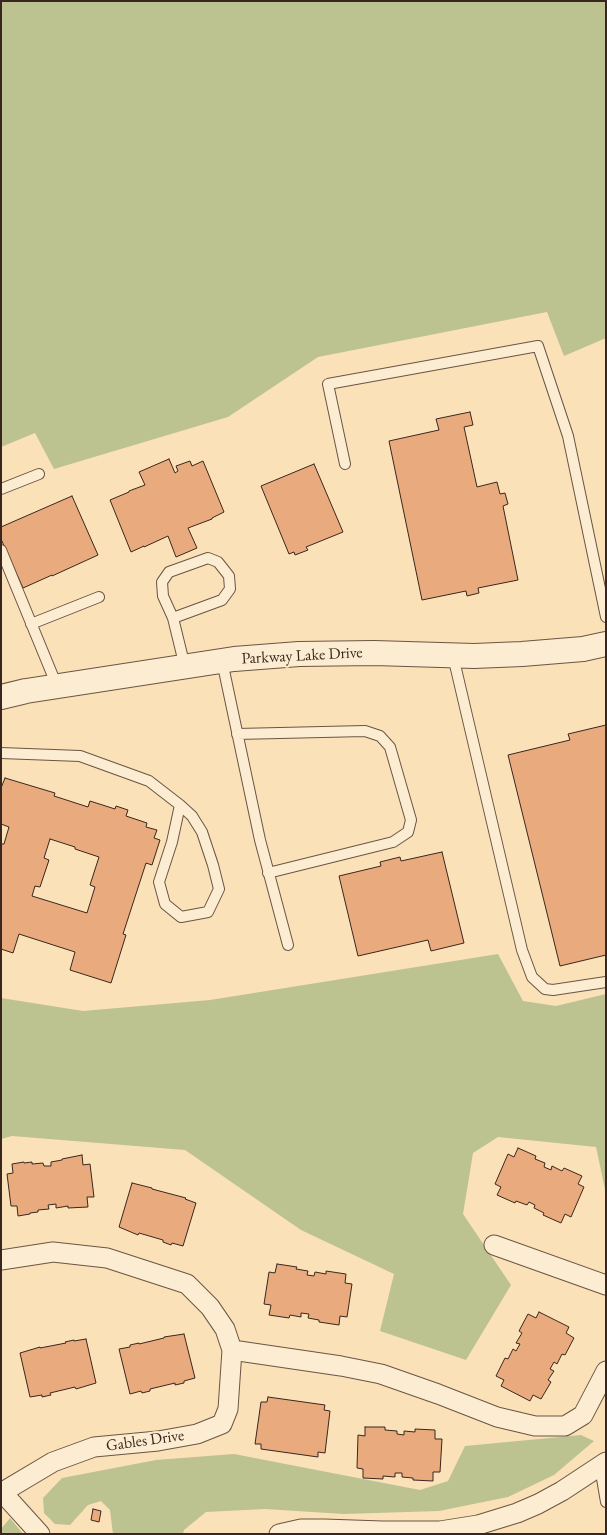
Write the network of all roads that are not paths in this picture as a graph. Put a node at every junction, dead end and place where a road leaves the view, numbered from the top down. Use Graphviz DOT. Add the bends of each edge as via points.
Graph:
graph roads {
  1 [pos="345,464"];
  2 [pos="38,474"];
  3 [pos="1,489"];
  4 [pos="1,550"];
  5 [pos="99,597"];
  6 [pos="606,617"];
  7 [pos="173,618"];
  8 [pos="31,624"];
  9 [pos="606,644"];
  10 [pos="453,656"];
  11 [pos="222,661"];
  12 [pos="185,667"];
  13 [pos="58,687"];
  14 [pos="1,697"];
  15 [pos="238,734"];
  16 [pos="1,753"];
  17 [pos="180,805"];
  18 [pos="268,873"];
  19 [pos="288,945"];
  20 [pos="606,982"];
  21 [pos="494,1245"];
  22 [pos="1,1260"];
  23 [pos="606,1285"];
  24 [pos="232,1350"];
  25 [pos="606,1370"];
  26 [pos="603,1464"];
  27 [pos="2,1493"];
  28 [pos="606,1502"];
  29 [pos="40,1534"];
  30 [pos="279,1534"];
  1 -- 6 [label="lane" via="328,384 538,346 568,436"];
  2 -- 3 [label="lane"];
  4 -- 8 [label="lane"];
  5 -- 8 [label="lane"];
  7 -- 7 [label="lane" via="222,600 230,589 229,576 218,562 208,558 169,572 162,582 163,596"];
  7 -- 12 [label="lane"];
  8 -- 13 [label="lane"];
  9 -- 10 [label="street, Parkway Lake Drive" via="583,650"];
  10 -- 11 [label="street, Parkway Lake Drive" via="336,652"];
  10 -- 20 [label="lane" via="522,950 532,977 544,989 553,990"];
  11 -- 12 [label="street, Parkway Lake Drive"];
  11 -- 15 [label="lane"];
  12 -- 13 [label="street, Parkway Lake Drive"];
  13 -- 14 [label="street, Parkway Lake Drive"];
  15 -- 18 [label="lane"];
  15 -- 18 [label="lane" via="365,731 380,736 390,747 411,820 408,832 393,842"];
  16 -- 17 [label="lane" via="80,756 149,781"];
  17 -- 17 [label="lane" via="158,882 165,904 181,917 208,912 219,889 202,832"];
  18 -- 19 [label="lane"];
  21 -- 23 [label="street"];
  22 -- 24 [label="street, Gables Drive" via="53,1252 107,1258 187,1284 210,1307 225,1329"];
  24 -- 25 [label="street" via="341,1366 392,1378 496,1417 535,1426 565,1426 583,1415"];
  24 -- 27 [label="street, Gables Drive" via="228,1409 222,1424 197,1434 94,1447 53,1462"];
  26 -- 28 [label="lane"];
  26 -- 30 [label="street" via="538,1504 478,1525 440,1531 324,1528"];
  27 -- 29 [label="street, Gables Drive"];
}
